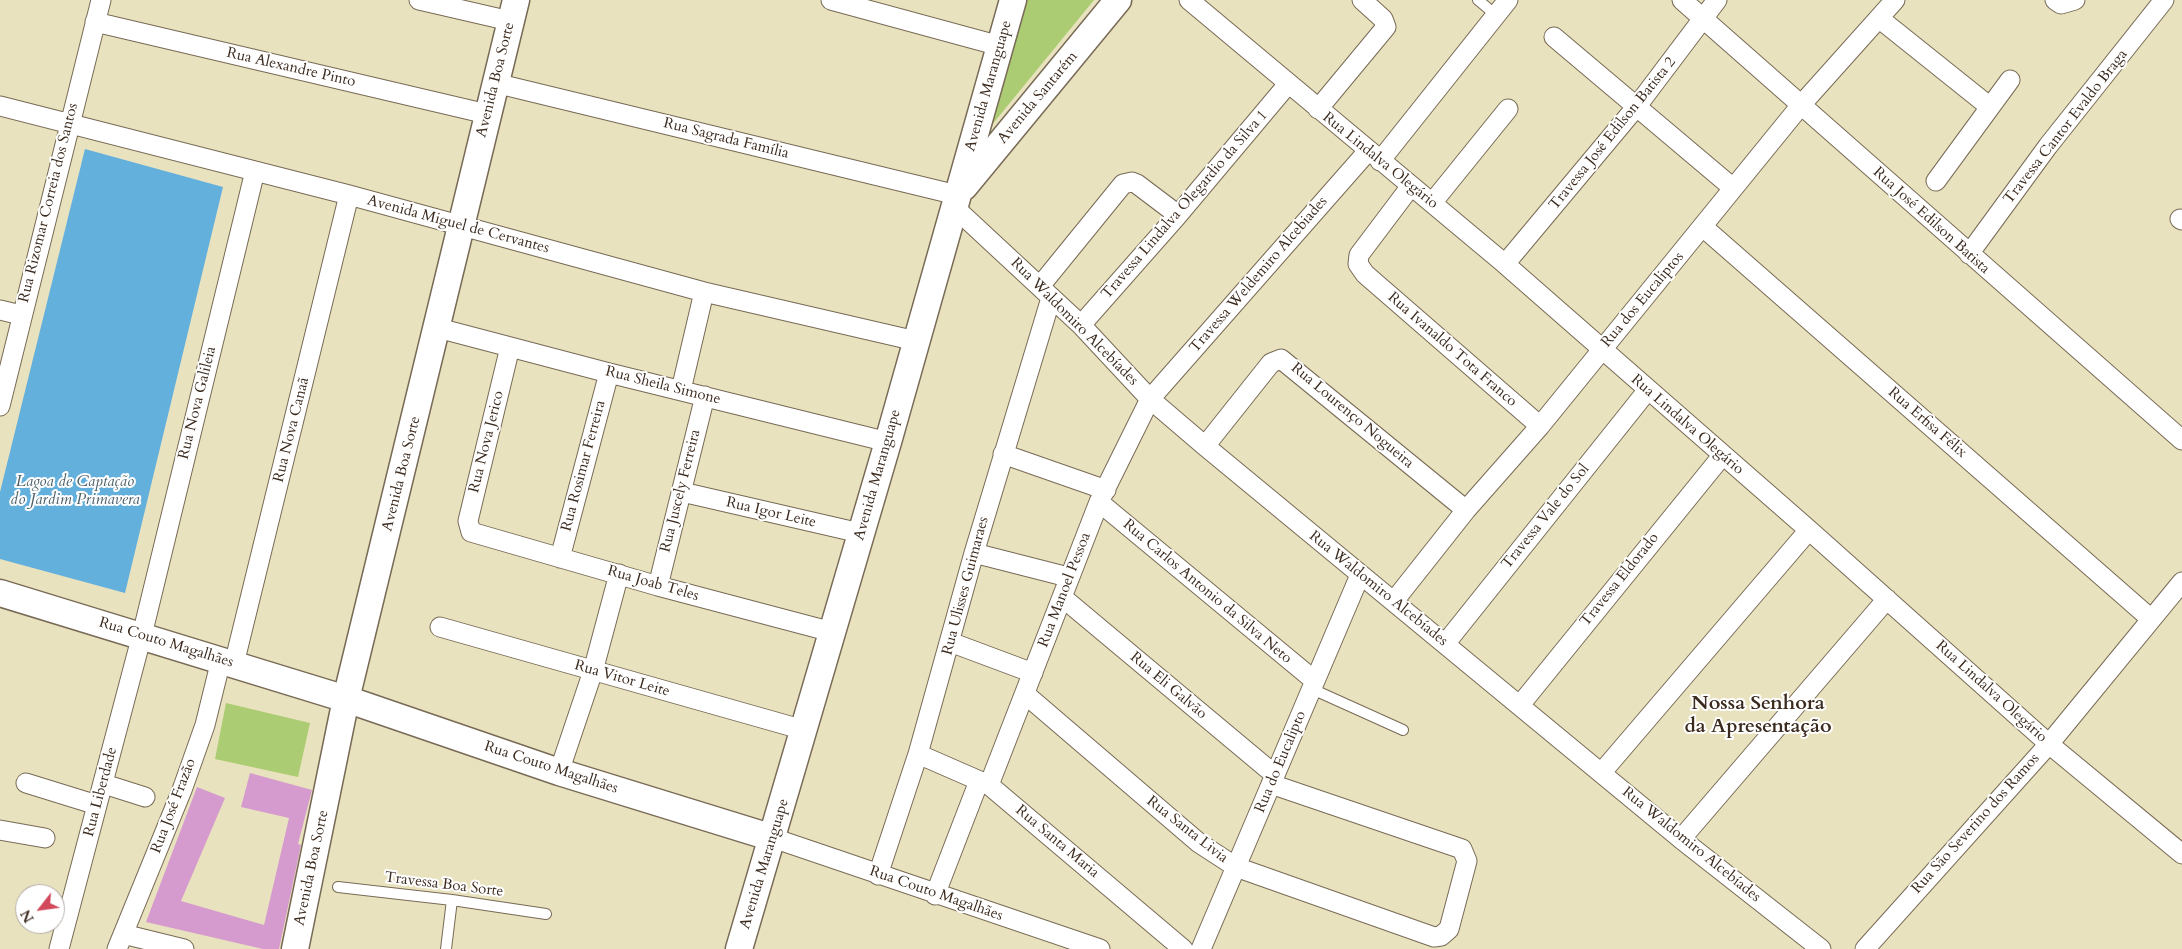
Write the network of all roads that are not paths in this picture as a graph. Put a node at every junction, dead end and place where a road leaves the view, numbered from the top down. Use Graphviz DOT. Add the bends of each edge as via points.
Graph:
graph roads {
  1 [pos="100,0"];
  2 [pos="419,0"];
  3 [pos="831,0"];
  4 [pos="1014,0"];
  5 [pos="1118,0"];
  6 [pos="1189,0"];
  7 [pos="1362,0"];
  8 [pos="1478,0"];
  9 [pos="1508,0"];
  10 [pos="1682,0"];
  11 [pos="1717,0"];
  12 [pos="1895,0"];
  13 [pos="2164,0"];
  14 [pos="513,10"];
  15 [pos="1496,15"];
  16 [pos="1704,19"];
  17 [pos="1880,19"];
  18 [pos="95,22"];
  19 [pos="1554,37"];
  20 [pos="1000,46"];
  21 [pos="2010,80"];
  22 [pos="495,84"];
  23 [pos="1288,84"];
  24 [pos="1801,105"];
  25 [pos="0,106"];
  26 [pos="1637,106"];
  27 [pos="1990,108"];
  28 [pos="1318,109"];
  29 [pos="1508,109"];
  30 [pos="487,114"];
  31 [pos="68,122"];
  32 [pos="1374,156"];
  33 [pos="255,172"];
  34 [pos="1936,180"];
  35 [pos="1411,186"];
  36 [pos="1733,188"];
  37 [pos="349,196"];
  38 [pos="956,201"];
  39 [pos="1432,203"];
  40 [pos="1178,215"];
  41 [pos="462,226"];
  42 [pos="1703,227"];
  43 [pos="1969,254"];
  44 [pos="1505,264"];
  45 [pos="704,292"];
  46 [pos="1045,292"];
  47 [pos="0,310"];
  48 [pos="21,316"];
  49 [pos="1081,325"];
  50 [pos="438,328"];
  51 [pos="916,341"];
  52 [pos="510,346"];
  53 [pos="1603,349"];
  54 [pos="609,373"];
  55 [pos="681,390"];
  56 [pos="1647,391"];
  57 [pos="705,396"];
  58 [pos="1150,399"];
  59 [pos="0,406"];
  60 [pos="1540,426"];
  61 [pos="2182,440"];
  62 [pos="888,442"];
  63 [pos="1205,446"];
  64 [pos="1003,454"];
  65 [pos="1722,456"];
  66 [pos="682,492"];
  67 [pos="1102,496"];
  68 [pos="1466,510"];
  69 [pos="1809,530"];
  70 [pos="860,533"];
  71 [pos="474,535"];
  72 [pos="974,552"];
  73 [pos="560,558"];
  74 [pos="619,574"];
  75 [pos="1360,574"];
  76 [pos="1068,577"];
  77 [pos="2182,582"];
  78 [pos="658,586"];
  79 [pos="0,593"];
  80 [pos="1062,597"];
  81 [pos="1887,599"];
  82 [pos="1394,602"];
  83 [pos="2151,619"];
  84 [pos="440,627"];
  85 [pos="832,632"];
  86 [pos="142,635"];
  87 [pos="950,642"];
  88 [pos="1445,644"];
  89 [pos="228,662"];
  90 [pos="593,671"];
  91 [pos="1033,673"];
  92 [pos="1313,685"];
  93 [pos="1025,694"];
  94 [pos="346,698"];
  95 [pos="1520,705"];
  96 [pos="804,730"];
  97 [pos="1403,730"];
  98 [pos="2049,744"];
  99 [pos="918,754"];
  100 [pos="559,772"];
  101 [pos="1602,772"];
  102 [pos="1273,780"];
  103 [pos="26,783"];
  104 [pos="984,783"];
  105 [pos="104,784"];
  106 [pos="146,797"];
  107 [pos="97,805"];
  108 [pos="0,830"];
  109 [pos="44,838"];
  110 [pos="773,838"];
  111 [pos="1681,839"];
  112 [pos="2178,844"];
  113 [pos="1236,867"];
  114 [pos="878,874"];
  115 [pos="338,887"];
  116 [pos="935,895"];
  117 [pos="452,900"];
  118 [pos="546,914"];
  119 [pos="1434,936"];
  120 [pos="120,942"];
  121 [pos="59,949"];
  122 [pos="184,949"];
  123 [pos="295,949"];
  124 [pos="446,949"];
  125 [pos="739,949"];
  126 [pos="1100,949"];
  127 [pos="1183,949"];
  128 [pos="1201,949"];
  129 [pos="1821,949"];
  130 [pos="1865,949"];
  1 -- 18 [label="street, Rua Rizomar Correia dos Santos"];
  2 -- 14 [label="street"];
  3 -- 20 [label="street"];
  4 -- 20 [label="street, Avenida Maranguape"];
  5 -- 38 [label="street, Avenida Santarém"];
  6 -- 23 [label="street, Rua Lindalva Olegário"];
  7 -- 28 [label="street" via="1383,19 1386,27"];
  8 -- 15 [label="lane"];
  9 -- 15 [label="street, Travessa Weldemiro Alcebiades"];
  10 -- 16 [label="street, Rua José Edilson Batista"];
  11 -- 16 [label="street, Travessa José Edilson Batista 2"];
  12 -- 17 [label="street, Rua dos Eucaliptos"];
  13 -- 43 [label="street, Travessa Cantor Evaldo Braga" via="2048,146"];
  14 -- 22 [label="street, Avenida Boa Sorte"];
  15 -- 32 [label="street, Travessa Weldemiro Alcebiades"];
  16 -- 24 [label="street, Rua José Edilson Batista"];
  16 -- 26 [label="street, Travessa José Edilson Batista 2"];
  17 -- 24 [label="street, Rua dos Eucaliptos"];
  17 -- 27 [label="street"];
  18 -- 30 [label="street, Rua Alexandre Pinto"];
  18 -- 31 [label="street, Rua Rizomar Correia dos Santos"];
  19 -- 26 [label="street"];
  20 -- 38 [label="street, Avenida Maranguape"];
  21 -- 27 [label="street"];
  22 -- 30 [label="street, Avenida Boa Sorte"];
  22 -- 38 [label="street, Rua Sagrada Família"];
  23 -- 28 [label="street, Rua Lindalva Olegário"];
  23 -- 40 [label="street, Travessa Lindalva Olegardio da Silva 1"];
  24 -- 36 [label="street, Rua dos Eucaliptos"];
  24 -- 43 [label="street, Rua José Edilson Batista"];
  25 -- 31 [label="street, Avenida Miguel de Cervantes"];
  26 -- 36 [label="street"];
  26 -- 44 [label="street, Travessa José Edilson Batista 2"];
  27 -- 34 [label="street"];
  28 -- 32 [label="street, Rua Lindalva Olegário"];
  29 -- 39 [label="street"];
  30 -- 41 [label="street, Avenida Boa Sorte"];
  31 -- 33 [label="street, Avenida Miguel de Cervantes"];
  31 -- 48 [label="street, Rua Rizomar Correia dos Santos"];
  32 -- 35 [label="street, Rua Lindalva Olegário"];
  32 -- 58 [label="street, Travessa Weldemiro Alcebiades"];
  33 -- 37 [label="street, Avenida Miguel de Cervantes"];
  33 -- 86 [label="street, Rua Nova Galileia"];
  35 -- 39 [label="street, Rua Lindalva Olegário"];
  35 -- 60 [label="street, Rua Ivanaldo Tota Franco" via="1359,255 1358,264 1365,274"];
  36 -- 42 [label="street, Rua dos Eucaliptos"];
  37 -- 41 [label="street, Avenida Miguel de Cervantes"];
  37 -- 89 [label="street, Rua Nova Canaã"];
  38 -- 46 [label="street, Rua Waldomiro Alcebíades"];
  38 -- 51 [label="street, Avenida Maranguape"];
  39 -- 44 [label="street, Rua Lindalva Olegário"];
  40 -- 46 [label="street" via="1137,184 1123,184"];
  40 -- 49 [label="street, Travessa Lindalva Olegardio da Silva 1"];
  41 -- 45 [label="street, Avenida Miguel de Cervantes"];
  41 -- 50 [label="street, Avenida Boa Sorte"];
  42 -- 53 [label="street, Rua dos Eucaliptos"];
  42 -- 83 [label="street, Rua Erfisa Félix"];
  43 -- 61 [label="street, Rua José Edilson Batista"];
  44 -- 53 [label="street, Rua Lindalva Olegário"];
  45 -- 51 [label="street, Avenida Miguel de Cervantes"];
  45 -- 55 [label="street"];
  46 -- 49 [label="street, Rua Waldomiro Alcebíades"];
  46 -- 64 [label="street, Rua Ulisses Guimaraes"];
  47 -- 48 [label="street"];
  48 -- 59 [label="street, Rua Rizomar Correia dos Santos"];
  49 -- 58 [label="street, Rua Waldomiro Alcebíades"];
  50 -- 52 [label="street, Rua Sheila Simone"];
  50 -- 94 [label="street, Avenida Boa Sorte"];
  51 -- 62 [label="street, Avenida Maranguape"];
  52 -- 54 [label="street, Rua Sheila Simone"];
  52 -- 71 [label="street, Rua Nova Jerico" via="468,520 468,527"];
  53 -- 56 [label="street, Rua Lindalva Olegário"];
  53 -- 60 [label="street, Rua dos Eucaliptos"];
  54 -- 55 [label="street, Rua Sheila Simone"];
  54 -- 73 [label="street, Rua Rosimar Ferreira"];
  55 -- 57 [label="street, Rua Sheila Simone"];
  56 -- 65 [label="street, Rua Lindalva Olegário"];
  56 -- 88 [label="street, Travessa Vale do Sol"];
  57 -- 62 [label="street, Rua Sheila Simone"];
  57 -- 66 [label="street, Rua Juscely Ferreira"];
  58 -- 63 [label="street, Rua Waldomiro Alcebíades"];
  58 -- 67 [label="street, Rua Manoel Pessoa"];
  60 -- 68 [label="street, Rua dos Eucaliptos"];
  62 -- 70 [label="street, Avenida Maranguape"];
  63 -- 68 [label="street, Rua Lourenço Nogueira" via="1271,363 1281,359"];
  63 -- 75 [label="street, Rua Waldomiro Alcebíades"];
  64 -- 67 [label="street"];
  64 -- 72 [label="street, Rua Ulisses Guimaraes"];
  65 -- 69 [label="street, Rua Lindalva Olegário"];
  65 -- 95 [label="street, Travessa Eldorado"];
  66 -- 70 [label="street, Rua Igor Leite"];
  66 -- 78 [label="street, Rua Juscely Ferreira"];
  67 -- 76 [label="street, Rua Manoel Pessoa"];
  67 -- 92 [label="street, Rua Carlos Antonio da Silva Neto"];
  68 -- 82 [label="street, Rua dos Eucaliptos"];
  69 -- 81 [label="street, Rua Lindalva Olegário"];
  69 -- 101 [label="street"];
  70 -- 85 [label="street, Avenida Maranguape"];
  71 -- 73 [label="street, Rua Joab Teles"];
  72 -- 76 [label="street"];
  72 -- 87 [label="street, Rua Ulisses Guimaraes"];
  73 -- 74 [label="street, Rua Joab Teles"];
  74 -- 78 [label="street, Rua Joab Teles"];
  74 -- 90 [label="street"];
  75 -- 82 [label="street, Rua Waldomiro Alcebíades"];
  75 -- 92 [label="street, Rua do Eucalipto"];
  76 -- 80 [label="street, Rua Manoel Pessoa"];
  77 -- 83 [label="street, Rua São Severino dos Ramos"];
  78 -- 85 [label="street, Rua Joab Teles"];
  79 -- 86 [label="street, Rua Couto Magalhães"];
  80 -- 91 [label="street, Rua Manoel Pessoa"];
  80 -- 102 [label="street, Rua Eli Galvão"];
  81 -- 98 [label="street, Rua Lindalva Olegário"];
  81 -- 111 [label="street"];
  82 -- 88 [label="street, Rua Waldomiro Alcebíades"];
  83 -- 98 [label="street, Rua São Severino dos Ramos"];
  84 -- 90 [label="street, Rua Vitor Leite"];
  85 -- 96 [label="street, Avenida Maranguape"];
  86 -- 89 [label="street, Rua Couto Magalhães"];
  86 -- 105 [label="street, Rua Liberdade"];
  87 -- 91 [label="street"];
  87 -- 99 [label="street, Rua Ulisses Guimaraes"];
  88 -- 95 [label="street, Rua Waldomiro Alcebíades"];
  89 -- 94 [label="street, Rua Couto Magalhães"];
  89 -- 120 [label="street, Rua José Frazão" via="182,790"];
  90 -- 96 [label="street, Rua Vitor Leite"];
  90 -- 100 [label="street"];
  91 -- 93 [label="street, Rua Manoel Pessoa"];
  92 -- 97 [label="lane"];
  92 -- 102 [label="street, Rua do Eucalipto"];
  93 -- 104 [label="street, Rua Manoel Pessoa"];
  93 -- 113 [label="street, Rua Santa Livia" via="1199,843"];
  94 -- 100 [label="street, Rua Couto Magalhães"];
  94 -- 123 [label="street, Avenida Boa Sorte"];
  95 -- 101 [label="street, Rua Waldomiro Alcebíades"];
  96 -- 110 [label="street, Avenida Maranguape"];
  98 -- 112 [label="street, Rua Lindalva Olegário"];
  98 -- 130 [label="street, Rua São Severino dos Ramos"];
  99 -- 104 [label="street, Rua Santa Maria"];
  99 -- 114 [label="street, Rua Ulisses Guimaraes"];
  100 -- 110 [label="street, Rua Couto Magalhães"];
  101 -- 111 [label="street, Rua Waldomiro Alcebíades"];
  102 -- 113 [label="street, Rua do Eucalipto"];
  102 -- 119 [label="street, Rua Eli Galvão" via="1462,849 1467,861 1449,929 1440,936"];
  103 -- 107 [label="street"];
  104 -- 116 [label="street, Rua Manoel Pessoa"];
  104 -- 127 [label="street, Rua Santa Maria"];
  105 -- 106 [label="street"];
  105 -- 107 [label="street, Rua Liberdade"];
  107 -- 121 [label="street, Rua Liberdade"];
  108 -- 109 [label="street"];
  110 -- 114 [label="street, Rua Couto Magalhães"];
  110 -- 125 [label="street, Avenida Maranguape"];
  111 -- 129 [label="street, Rua Waldomiro Alcebíades"];
  113 -- 119 [label="street, Rua Santa Livia"];
  113 -- 128 [label="street, Rua do Eucalipto"];
  114 -- 116 [label="street, Rua Couto Magalhães"];
  115 -- 117 [label="lane, Travessa Boa Sorte"];
  116 -- 126 [label="street, Rua Couto Magalhães"];
  117 -- 118 [label="lane, Travessa Boa Sorte"];
  117 -- 124 [label="lane"];
  120 -- 122 [label="street"];
}
